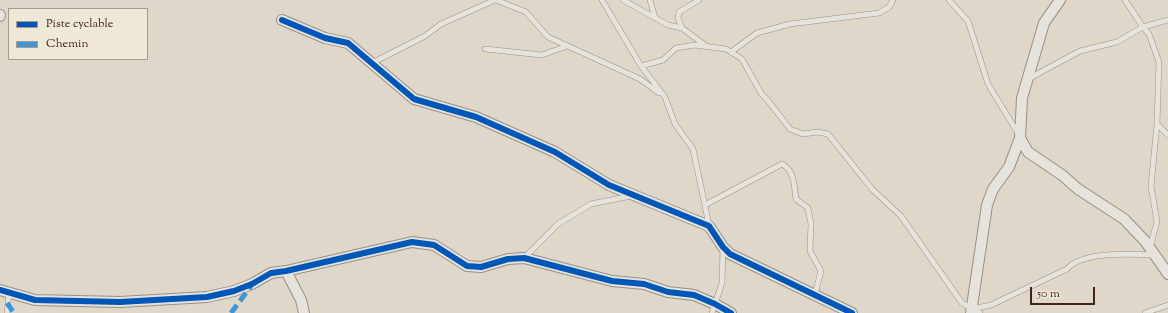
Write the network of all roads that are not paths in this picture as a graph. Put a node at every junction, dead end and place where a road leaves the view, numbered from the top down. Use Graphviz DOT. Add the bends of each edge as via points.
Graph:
graph roads {
  1 [pos="495,0"];
  2 [pos="602,0"];
  3 [pos="623,0"];
  4 [pos="650,0"];
  5 [pos="699,0"];
  6 [pos="893,0"];
  7 [pos="949,0"];
  8 [pos="1060,0"];
  9 [pos="1125,0"];
  10 [pos="655,18"];
  11 [pos="282,20"];
  12 [pos="1168,20"];
  13 [pos="1143,27"];
  14 [pos="682,28"];
  15 [pos="567,46"];
  16 [pos="706,46"];
  17 [pos="485,49"];
  18 [pos="731,52"];
  19 [pos="372,63"];
  20 [pos="641,66"];
  21 [pos="1027,80"];
  22 [pos="665,97"];
  23 [pos="1157,124"];
  24 [pos="1168,135"];
  25 [pos="1020,138"];
  26 [pos="634,195"];
  27 [pos="705,205"];
  28 [pos="709,226"];
  29 [pos="723,247"];
  30 [pos="1152,251"];
  31 [pos="524,258"];
  32 [pos="286,271"];
  33 [pos="1168,274"];
  34 [pos="4,291"];
  35 [pos="815,294"];
  36 [pos="1168,305"];
  37 [pos="713,308"];
  38 [pos="834,308"];
  39 [pos="975,312"];
  40 [pos="7,313"];
  41 [pos="304,313"];
  42 [pos="731,313"];
  43 [pos="852,313"];
  44 [pos="1145,313"];
  1 -- 15 [label="lane" via="526,12 548,37"];
  1 -- 19 [label="lane" via="441,24 425,36"];
  2 -- 20 [label="lane"];
  3 -- 10 [label="lane"];
  4 -- 10 [label="lane"];
  5 -- 14 [label="lane" via="679,12 678,18"];
  6 -- 18 [label="lane" via="889,7 879,13 790,24 757,33"];
  7 -- 25 [label="lane" via="968,21 988,84"];
  8 -- 21 [label="street" via="1044,23"];
  9 -- 13 [label="lane"];
  10 -- 14 [label="lane" via="668,26"];
  11 -- 19 [label="street" via="325,38 348,43"];
  12 -- 13 [label="lane"];
  13 -- 21 [label="lane" via="1117,42 1080,51"];
  13 -- 23 [label="lane" via="1150,34 1159,62"];
  14 -- 16 [label="lane"];
  15 -- 17 [label="lane" via="542,55"];
  15 -- 22 [label="lane" via="640,79"];
  16 -- 18 [label="lane"];
  16 -- 20 [label="lane" via="676,48 663,60"];
  18 -- 39 [label="lane" via="742,58 761,93 790,129 803,134 828,134 872,189 901,216 962,303"];
  19 -- 26 [label="street" via="414,99 476,117 555,152 608,185"];
  20 -- 22 [label="lane"];
  21 -- 25 [label="street" via="1022,98"];
  22 -- 27 [label="lane" via="675,124 693,149"];
  23 -- 24 [label="lane"];
  23 -- 30 [label="lane" via="1151,186 1157,222"];
  25 -- 30 [label="street" via="1028,152 1124,219"];
  25 -- 39 [label="street" via="1009,167 987,204"];
  26 -- 28 [label="street"];
  26 -- 31 [label="lane" via="591,204 558,224"];
  27 -- 28 [label="lane"];
  27 -- 35 [label="lane" via="782,164 786,166 793,176 796,199 808,208 811,224 810,252 820,271"];
  28 -- 29 [label="street"];
  29 -- 35 [label="street" via="730,254"];
  29 -- 37 [label="lane" via="722,283"];
  30 -- 33 [label="street"];
  30 -- 39 [label="lane" via="1084,259 1070,265 1067,270"];
  31 -- 32 [label="street" via="508,259 480,267 467,266 434,245 412,242"];
  31 -- 37 [label="street" via="612,281 644,284 668,292 694,295"];
  32 -- 34 [label="street" via="271,272 234,291 207,296 120,302 35,300"];
  32 -- 41 [label="street" via="301,300"];
  34 -- 40 [label="lane"];
  35 -- 38 [label="street"];
  36 -- 44 [label="lane"];
  37 -- 42 [label="street"];
  38 -- 43 [label="street"];
}
